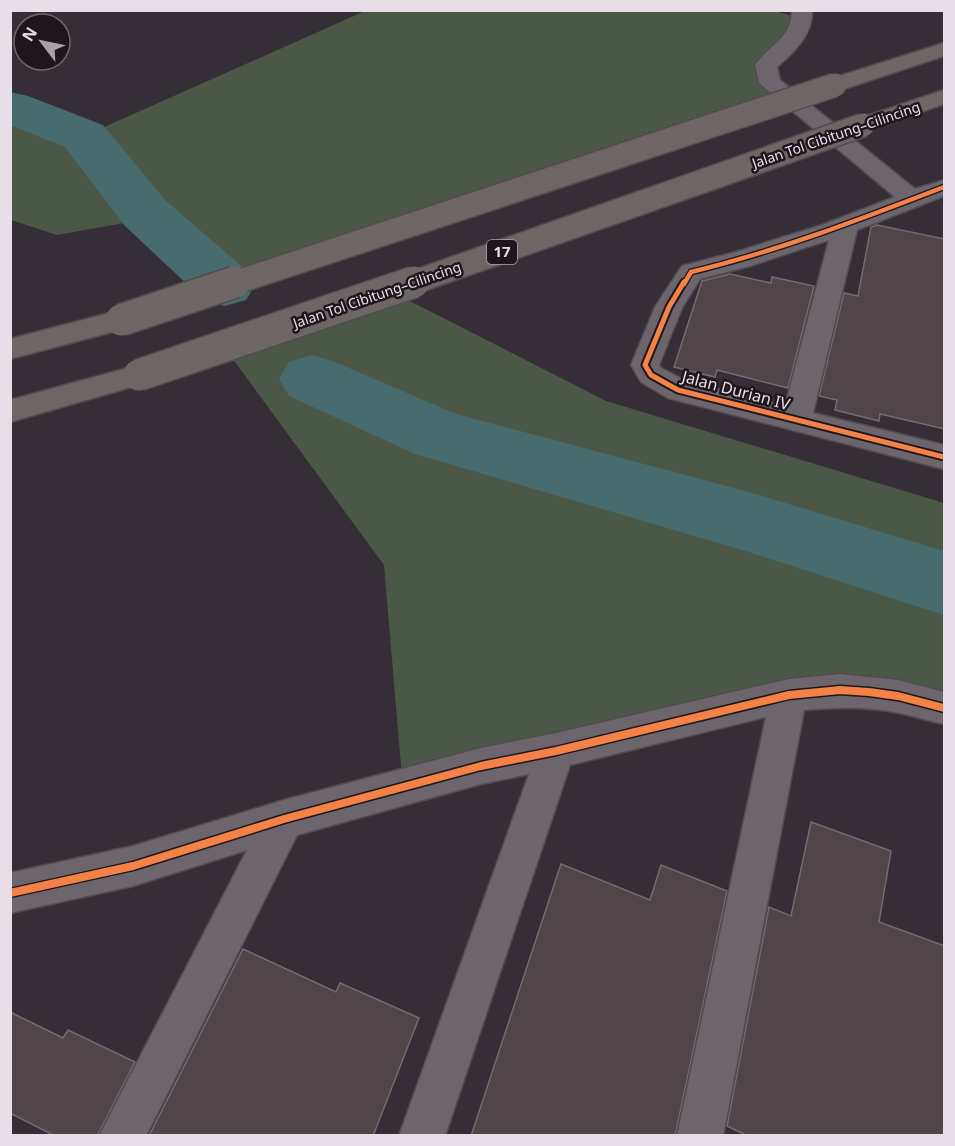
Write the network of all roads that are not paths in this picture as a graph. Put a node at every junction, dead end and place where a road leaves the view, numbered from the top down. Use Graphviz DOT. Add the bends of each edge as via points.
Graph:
graph roads {
  1 [pos="802,10"];
  2 [pos="945,49"];
  3 [pos="945,97"];
  4 [pos="945,187"];
  5 [pos="912,199"];
  6 [pos="846,225"];
  7 [pos="10,349"];
  8 [pos="10,411"];
  9 [pos="796,421"];
  10 [pos="945,457"];
  11 [pos="789,695"];
  12 [pos="945,708"];
  13 [pos="556,751"];
  14 [pos="284,819"];
  15 [pos="10,893"];
  16 [pos="122,1136"];
  17 [pos="422,1136"];
  18 [pos="700,1136"];
  1 -- 5 [label="street" via="804,20 790,43 766,65 770,83"];
  2 -- 7 [label="highway, bridge" via="121,320"];
  3 -- 8 [label="highway, Jalan Tol Cibitung–Cilincing / 17, bridge" via="139,375"];
  4 -- 5 [label="street, Jalan Durian IV"];
  5 -- 6 [label="street, Jalan Durian IV"];
  6 -- 9 [label="street"];
  6 -- 9 [label="street, Jalan Durian IV" via="741,260 691,272 669,307 645,365 651,375 678,390"];
  9 -- 10 [label="street, Jalan Durian IV"];
  11 -- 12 [label="street" via="840,690 869,692"];
  11 -- 13 [label="street"];
  11 -- 18 [label="street"];
  13 -- 14 [label="street" via="481,766"];
  13 -- 17 [label="street"];
  14 -- 15 [label="street" via="133,866"];
  14 -- 16 [label="street"];
}
